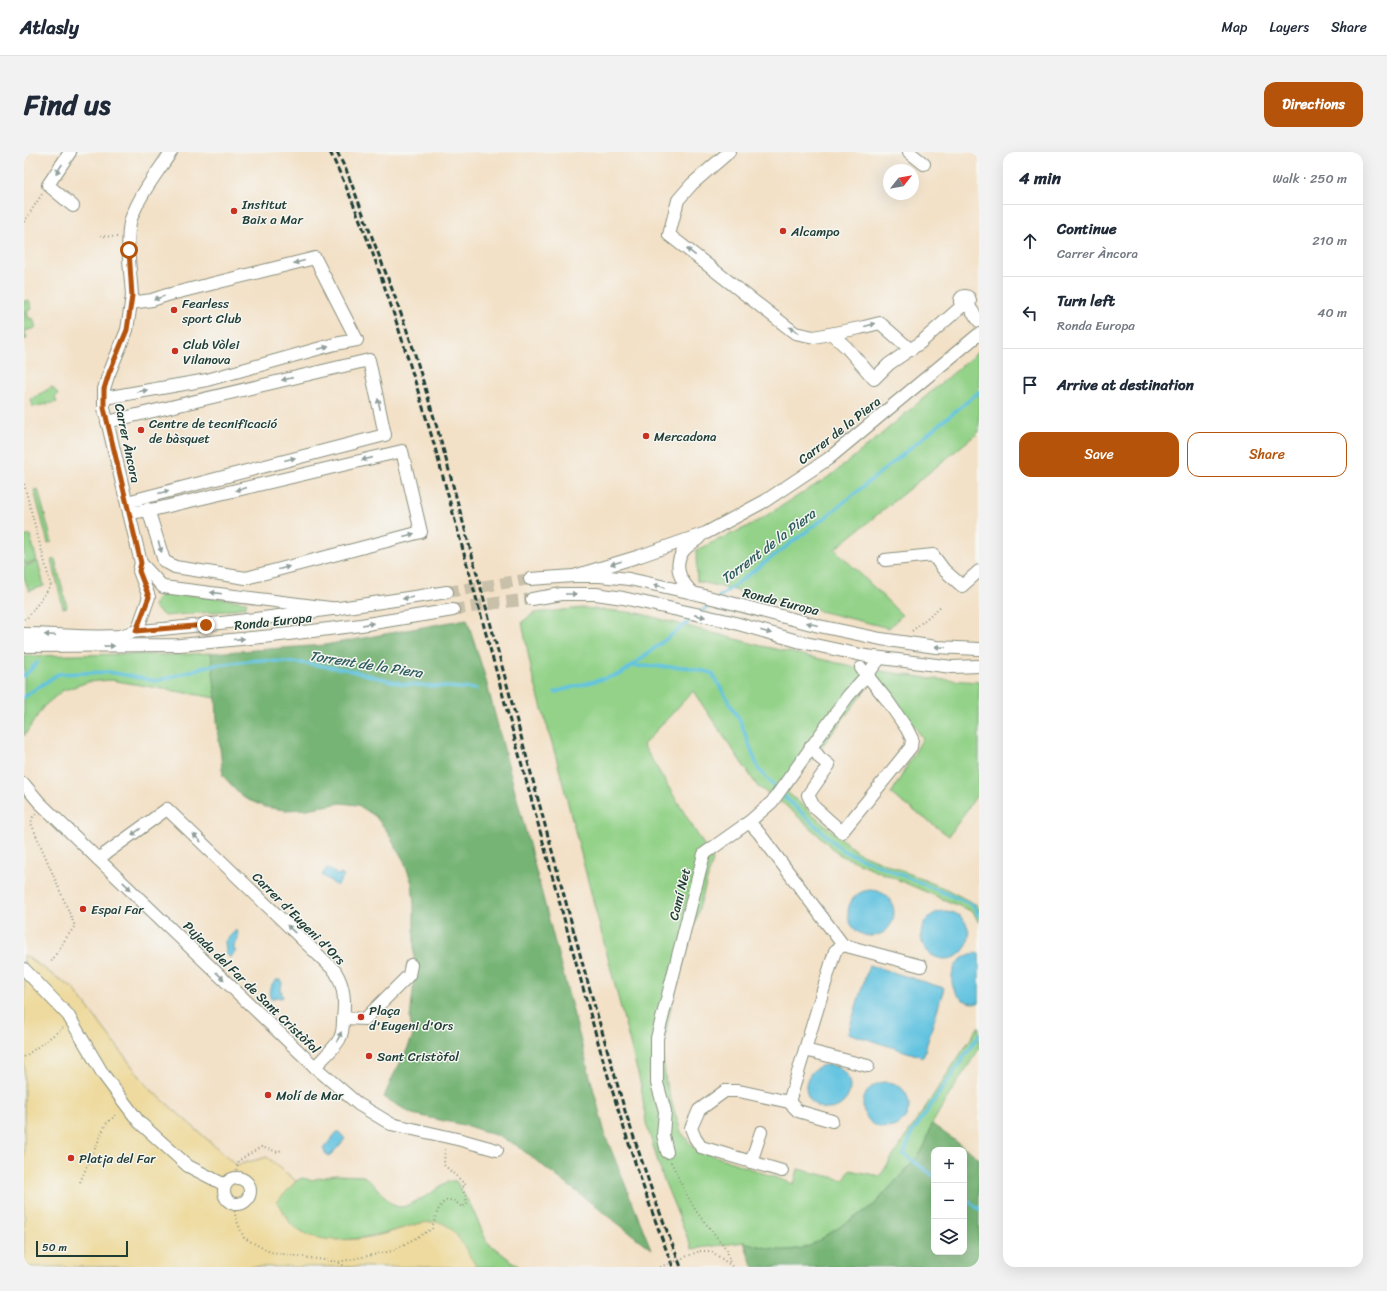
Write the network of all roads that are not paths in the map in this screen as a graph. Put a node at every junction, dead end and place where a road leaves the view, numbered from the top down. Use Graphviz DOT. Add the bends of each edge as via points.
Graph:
graph roads {
  1 [pos="70,152"];
  2 [pos="172,152"];
  3 [pos="729,152"];
  4 [pos="909,152"];
  5 [pos="924,164"];
  6 [pos="74,206"];
  7 [pos="131,302"];
  8 [pos="979,321"];
  9 [pos="832,334"];
  10 [pos="979,334"];
  11 [pos="911,350"];
  12 [pos="104,398"];
  13 [pos="107,422"];
  14 [pos="128,508"];
  15 [pos="148,509"];
  16 [pos="706,533"];
  17 [pos="885,560"];
  18 [pos="141,563"];
  19 [pos="979,571"];
  20 [pos="574,576"];
  21 [pos="530,579"];
  22 [pos="163,587"];
  23 [pos="447,592"];
  24 [pos="695,594"];
  25 [pos="149,597"];
  26 [pos="532,599"];
  27 [pos="338,609"];
  28 [pos="453,610"];
  29 [pos="136,631"];
  30 [pos="24,634"];
  31 [pos="24,646"];
  32 [pos="979,648"];
  33 [pos="866,656"];
  34 [pos="880,658"];
  35 [pos="979,666"];
  36 [pos="864,672"];
  37 [pos="811,746"];
  38 [pos="24,784"];
  39 [pos="749,822"];
  40 [pos="98,859"];
  41 [pos="842,946"];
  42 [pos="411,965"];
  43 [pos="921,966"];
  44 [pos="24,969"];
  45 [pos="344,1018"];
  46 [pos="805,1050"];
  47 [pos="868,1066"];
  48 [pos="315,1067"];
  49 [pos="789,1102"];
  50 [pos="832,1121"];
  51 [pos="761,1132"];
  52 [pos="497,1150"];
  53 [pos="667,1152"];
  54 [pos="751,1162"];
  55 [pos="782,1171"];
  56 [pos="230,1181"];
  1 -- 6 [label="street, one-way" via="48,185"];
  2 -- 7 [label="street, Carrer Àncora" via="141,198 131,219 128,235"];
  9 -- 3 [label="street, one-way" via="814,337 795,333 669,235 678,200 692,184"];
  4 -- 5 [label="street"];
  7 -- 12 [label="street, Carrer Àncora" via="127,330 109,373"];
  12 -- 7 [label="street, one-way" via="207,380 357,340 315,258 152,300"];
  8 -- 11 [label="street" via="965,306"];
  9 -- 11 [label="street, one-way" via="880,322"];
  9 -- 11 [label="street" via="874,379 889,364"];
  10 -- 16 [label="street, Carrer de la Piera" via="828,459 765,501"];
  12 -- 13 [label="street, Carrer Àncora"];
  13 -- 14 [label="street, Carrer Àncora"];
  14 -- 13 [label="street, one-way" via="385,435 370,360"];
  14 -- 15 [label="street"];
  14 -- 18 [label="street, Carrer Àncora"];
  15 -- 15 [label="street, one-way" via="164,561 175,567 246,578 420,532 402,451"];
  16 -- 20 [label="street, Carrer de la Piera, one-way"];
  16 -- 24 [label="street, Carrer de la Piera" via="682,552 678,565 685,586"];
  17 -- 19 [label="street" via="933,555 944,570 962,586"];
  18 -- 22 [label="street, Carrer Àncora"];
  18 -- 25 [label="street, Carrer Àncora" via="139,571"];
  20 -- 21 [label="street, Ronda Europa"];
  24 -- 20 [label="street, Ronda Europa, one-way" via="628,579"];
  22 -- 25 [label="street"];
  27 -- 22 [label="street, one-way"];
  23 -- 27 [label="street, Ronda Europa, one-way"];
  32 -- 24 [label="street, Ronda Europa, one-way" via="936,647 881,639"];
  25 -- 29 [label="street"];
  26 -- 33 [label="street, one-way" via="562,594 596,594 728,621 801,642"];
  27 -- 29 [label="street, Ronda Europa" via="201,626"];
  31 -- 28 [label="street, Ronda Europa, one-way" via="180,645 361,625"];
  29 -- 30 [label="street, Ronda Europa, one-way" via="89,637"];
  33 -- 34 [label="street"];
  33 -- 36 [label="street, Camí Net"];
  34 -- 35 [label="street" via="952,667"];
  34 -- 36 [label="street, Camí Net"];
  36 -- 37 [label="street, Camí Net"];
  36 -- 37 [label="street" via="907,729 912,739 911,747 842,832 814,806 808,795 829,765"];
  37 -- 39 [label="street, Camí Net" via="772,802"];
  38 -- 40 [label="street, Pujada del Far de Sant Cristòfol" via="38,802"];
  39 -- 41 [label="street"];
  39 -- 53 [label="street, Camí Net" via="704,854 657,1038 657,1083 665,1111 664,1136"];
  45 -- 40 [label="street, Carrer d'Eugeni d'Ors, one-way" via="343,989 335,971 167,809"];
  40 -- 48 [label="street, Pujada del Far de Sant Cristòfol, one-way"];
  41 -- 43 [label="street"];
  41 -- 46 [label="street" via="835,951"];
  42 -- 45 [label="street" via="409,975 364,1019"];
  44 -- 56 [label="street" via="68,1015 103,1074 139,1122 188,1166"];
  48 -- 45 [label="street, Carrer d'Eugeni d'Ors, one-way" via="340,1039"];
  46 -- 47 [label="street"];
  46 -- 49 [label="street"];
  48 -- 52 [label="street, Pujada del Far de Sant Cristòfol" via="358,1104 391,1124"];
  49 -- 50 [label="street" via="798,1112"];
  49 -- 54 [label="street" via="739,1091 725,1091 699,1110 692,1128 701,1147"];
  51 -- 54 [label="street"];
  54 -- 55 [label="street"];
  56 -- 56 [label="street" via="224,1190 225,1196 233,1203 242,1203 249,1194 246,1182 241,1179"];
}
